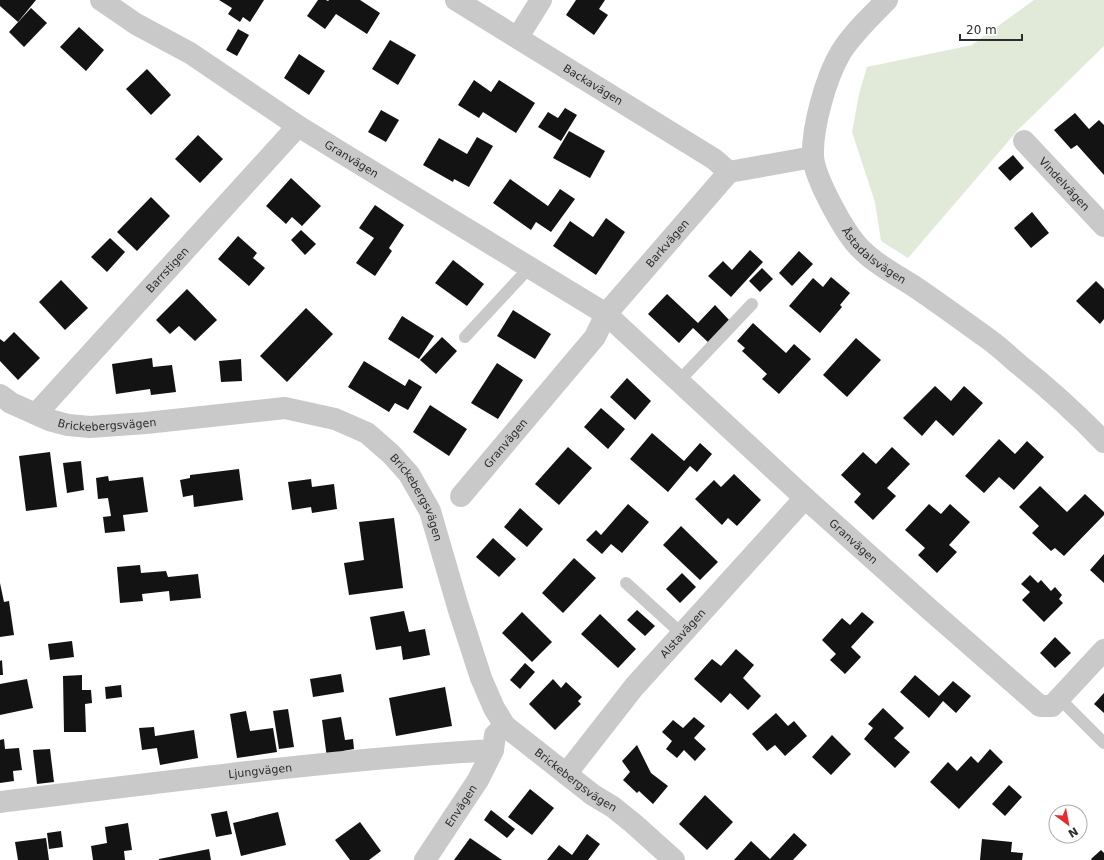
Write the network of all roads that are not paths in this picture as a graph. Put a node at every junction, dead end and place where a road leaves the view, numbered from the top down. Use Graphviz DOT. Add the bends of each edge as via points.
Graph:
graph roads {
  1 [pos="101,0"];
  2 [pos="456,0"];
  3 [pos="541,0"];
  4 [pos="887,0"];
  5 [pos="518,38"];
  6 [pos="298,126"];
  7 [pos="1024,142"];
  8 [pos="813,157"];
  9 [pos="729,172"];
  10 [pos="1104,226"];
  11 [pos="530,267"];
  12 [pos="752,304"];
  13 [pos="606,314"];
  14 [pos="465,337"];
  15 [pos="679,381"];
  16 [pos="0,395"];
  17 [pos="36,414"];
  18 [pos="1104,442"];
  19 [pos="461,496"];
  20 [pos="805,498"];
  21 [pos="626,583"];
  22 [pos="682,634"];
  23 [pos="1104,650"];
  24 [pos="1059,698"];
  25 [pos="505,726"];
  26 [pos="1104,743"];
  27 [pos="493,750"];
  28 [pos="566,774"];
  29 [pos="0,802"];
  30 [pos="425,860"];
  31 [pos="674,860"];
  1 -- 6 [label="street, Granvägen" via="136,24 190,53"];
  2 -- 5 [label="street, Backavägen"];
  3 -- 5 [label="street"];
  4 -- 8 [label="street, Åstadalsvägen" via="841,52 826,85 816,122"];
  5 -- 9 [label="street, Backavägen" via="714,159"];
  6 -- 11 [label="street, Granvägen"];
  6 -- 17 [label="street, Barrstigen"];
  7 -- 10 [label="street, Vindelvägen"];
  8 -- 9 [label="street"];
  8 -- 18 [label="street, Åstadalsvägen" via="831,204 843,227 857,245 882,268 915,287 988,339 1041,382"];
  9 -- 13 [label="street, Barkvägen"];
  11 -- 13 [label="street, Granvägen"];
  11 -- 14 [label="lane"];
  12 -- 15 [label="lane"];
  13 -- 15 [label="street, Granvägen"];
  13 -- 19 [label="street, Granvägen" via="595,338"];
  15 -- 20 [label="street, Granvägen"];
  16 -- 17 [label="street, Brickebergsvägen"];
  17 -- 25 [label="street, Brickebergsvägen" via="68,425 90,427 285,408 335,420 367,433 409,474 430,512 481,678"];
  20 -- 22 [label="street, Alstavägen"];
  20 -- 24 [label="street, Granvägen" via="1040,706 1052,706"];
  21 -- 22 [label="lane"];
  22 -- 28 [label="street, Alstavägen" via="634,687"];
  23 -- 24 [label="street, Granvägen"];
  24 -- 26 [label="lane"];
  25 -- 27 [label="street" via="495,735"];
  25 -- 28 [label="street, Brickebergsvägen"];
  27 -- 29 [label="street, Ljungvägen" via="281,768"];
  27 -- 30 [label="street, Envägen" via="478,780"];
  28 -- 31 [label="street, Brickebergsvägen" via="634,824"];
}
